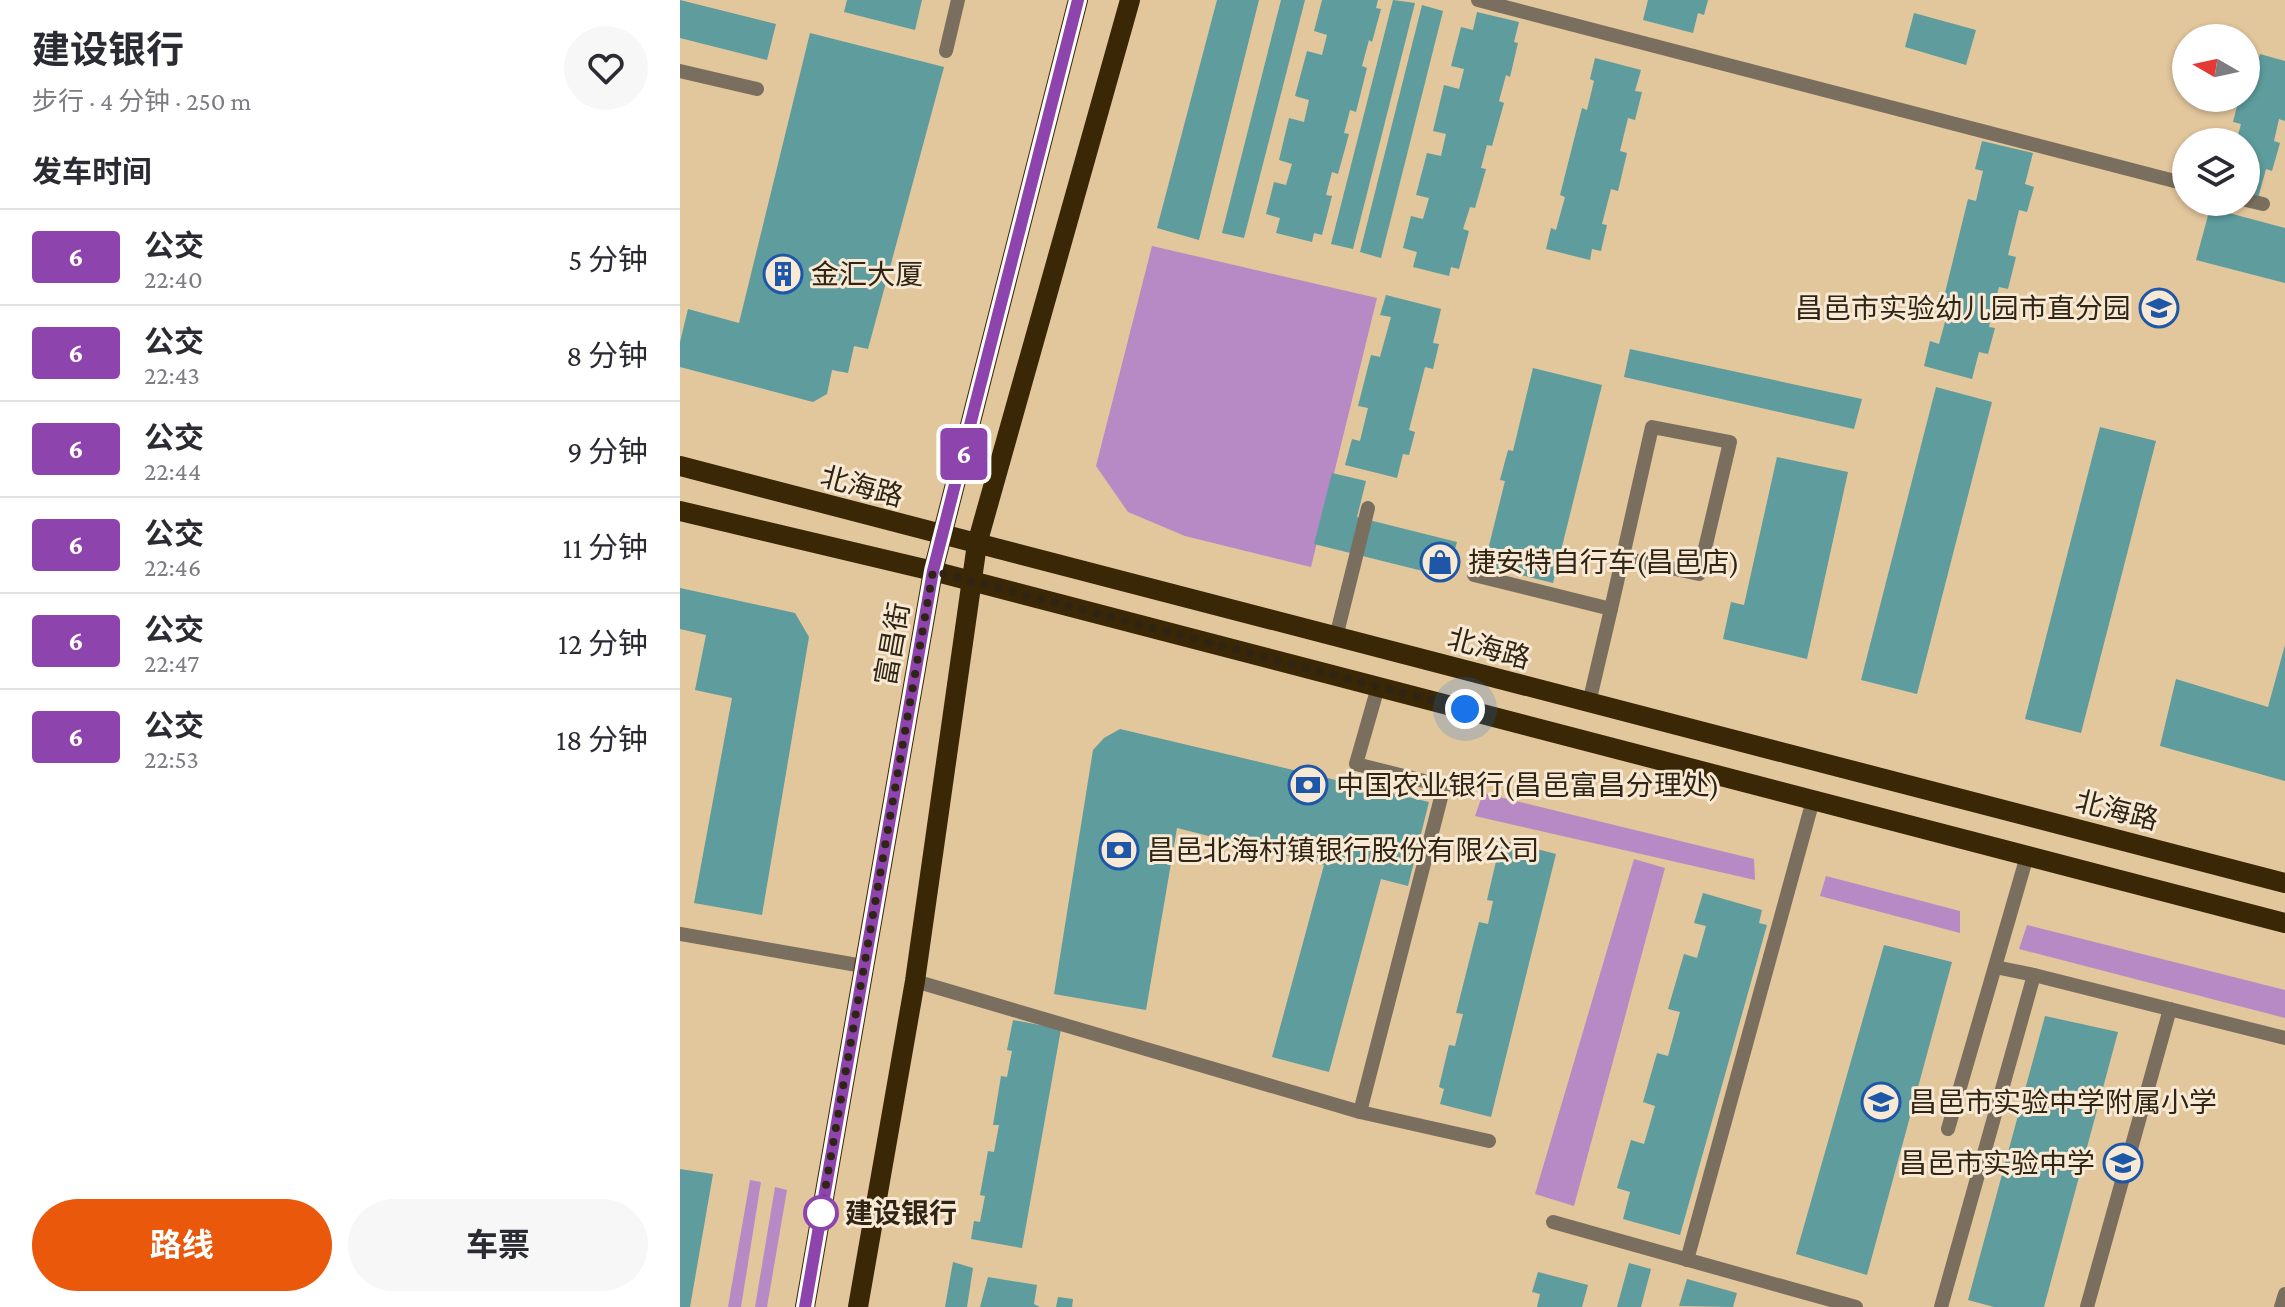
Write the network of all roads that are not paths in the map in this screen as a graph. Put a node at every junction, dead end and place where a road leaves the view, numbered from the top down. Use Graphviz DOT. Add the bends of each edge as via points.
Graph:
graph roads {
  1 [pos="958,0"];
  2 [pos="1078,0"];
  3 [pos="1130,0"];
  4 [pos="1478,0"];
  5 [pos="946,51"];
  6 [pos="680,71"];
  7 [pos="757,89"];
  8 [pos="2172,180"];
  9 [pos="2260,203"];
  10 [pos="2263,204"];
  11 [pos="680,466"];
  12 [pos="1368,508"];
  13 [pos="680,511"];
  14 [pos="944,537"];
  15 [pos="977,544"];
  16 [pos="1623,558"];
  17 [pos="933,571"];
  18 [pos="1474,575"];
  19 [pos="970,580"];
  20 [pos="1611,609"];
  21 [pos="1336,637"];
  22 [pos="1378,687"];
  23 [pos="1589,703"];
  24 [pos="1813,800"];
  25 [pos="2027,856"];
  26 [pos="2285,883"];
  27 [pos="2285,923"];
  28 [pos="680,934"];
  29 [pos="863,966"];
  30 [pos="1995,967"];
  31 [pos="2034,975"];
  32 [pos="915,981"];
  33 [pos="2170,1009"];
  34 [pos="2285,1038"];
  35 [pos="1360,1112"];
  36 [pos="1948,1129"];
  37 [pos="1489,1141"];
  38 [pos="1553,1222"];
  39 [pos="1687,1260"];
  40 [pos="2285,1294"];
  41 [pos="805,1307"];
  42 [pos="858,1307"];
  43 [pos="1856,1307"];
  44 [pos="1941,1307"];
  45 [pos="2087,1307"];
  46 [pos="2281,1307"];
  1 -- 5 [label="lane"];
  2 -- 14 [label="main road, 富昌街"];
  3 -- 15 [label="main road"];
  4 -- 8 [label="lane"];
  6 -- 7 [label="lane"];
  9 -- 10 [label="lane"];
  11 -- 14 [label="main road, 北海路"];
  12 -- 21 [label="lane"];
  13 -- 17 [label="main road"];
  14 -- 15 [label="main road, 北海路"];
  14 -- 17 [label="main road, 富昌街"];
  15 -- 19 [label="main road"];
  15 -- 21 [label="main road, 北海路"];
  16 -- 16 [label="lane" via="1652,427 1730,442 1699,574"];
  16 -- 20 [label="lane"];
  17 -- 19 [label="main road"];
  17 -- 29 [label="main road, 富昌街"];
  18 -- 20 [label="lane"];
  19 -- 22 [label="main road"];
  19 -- 32 [label="main road"];
  20 -- 23 [label="lane"];
  21 -- 23 [label="main road, 北海路"];
  22 -- 24 [label="main road"];
  22 -- 35 [label="lane" via="1356,764 1444,786"];
  23 -- 26 [label="main road, 北海路"];
  24 -- 25 [label="main road"];
  24 -- 39 [label="lane"];
  25 -- 27 [label="main road"];
  25 -- 30 [label="lane"];
  28 -- 29 [label="lane"];
  29 -- 41 [label="main road, 富昌街"];
  30 -- 31 [label="lane"];
  30 -- 36 [label="lane"];
  31 -- 33 [label="lane"];
  31 -- 44 [label="lane"];
  32 -- 35 [label="lane"];
  32 -- 42 [label="main road"];
  33 -- 34 [label="lane"];
  33 -- 45 [label="lane"];
  35 -- 37 [label="lane"];
  38 -- 39 [label="lane"];
  39 -- 43 [label="lane"];
  40 -- 46 [label="lane"];
}
